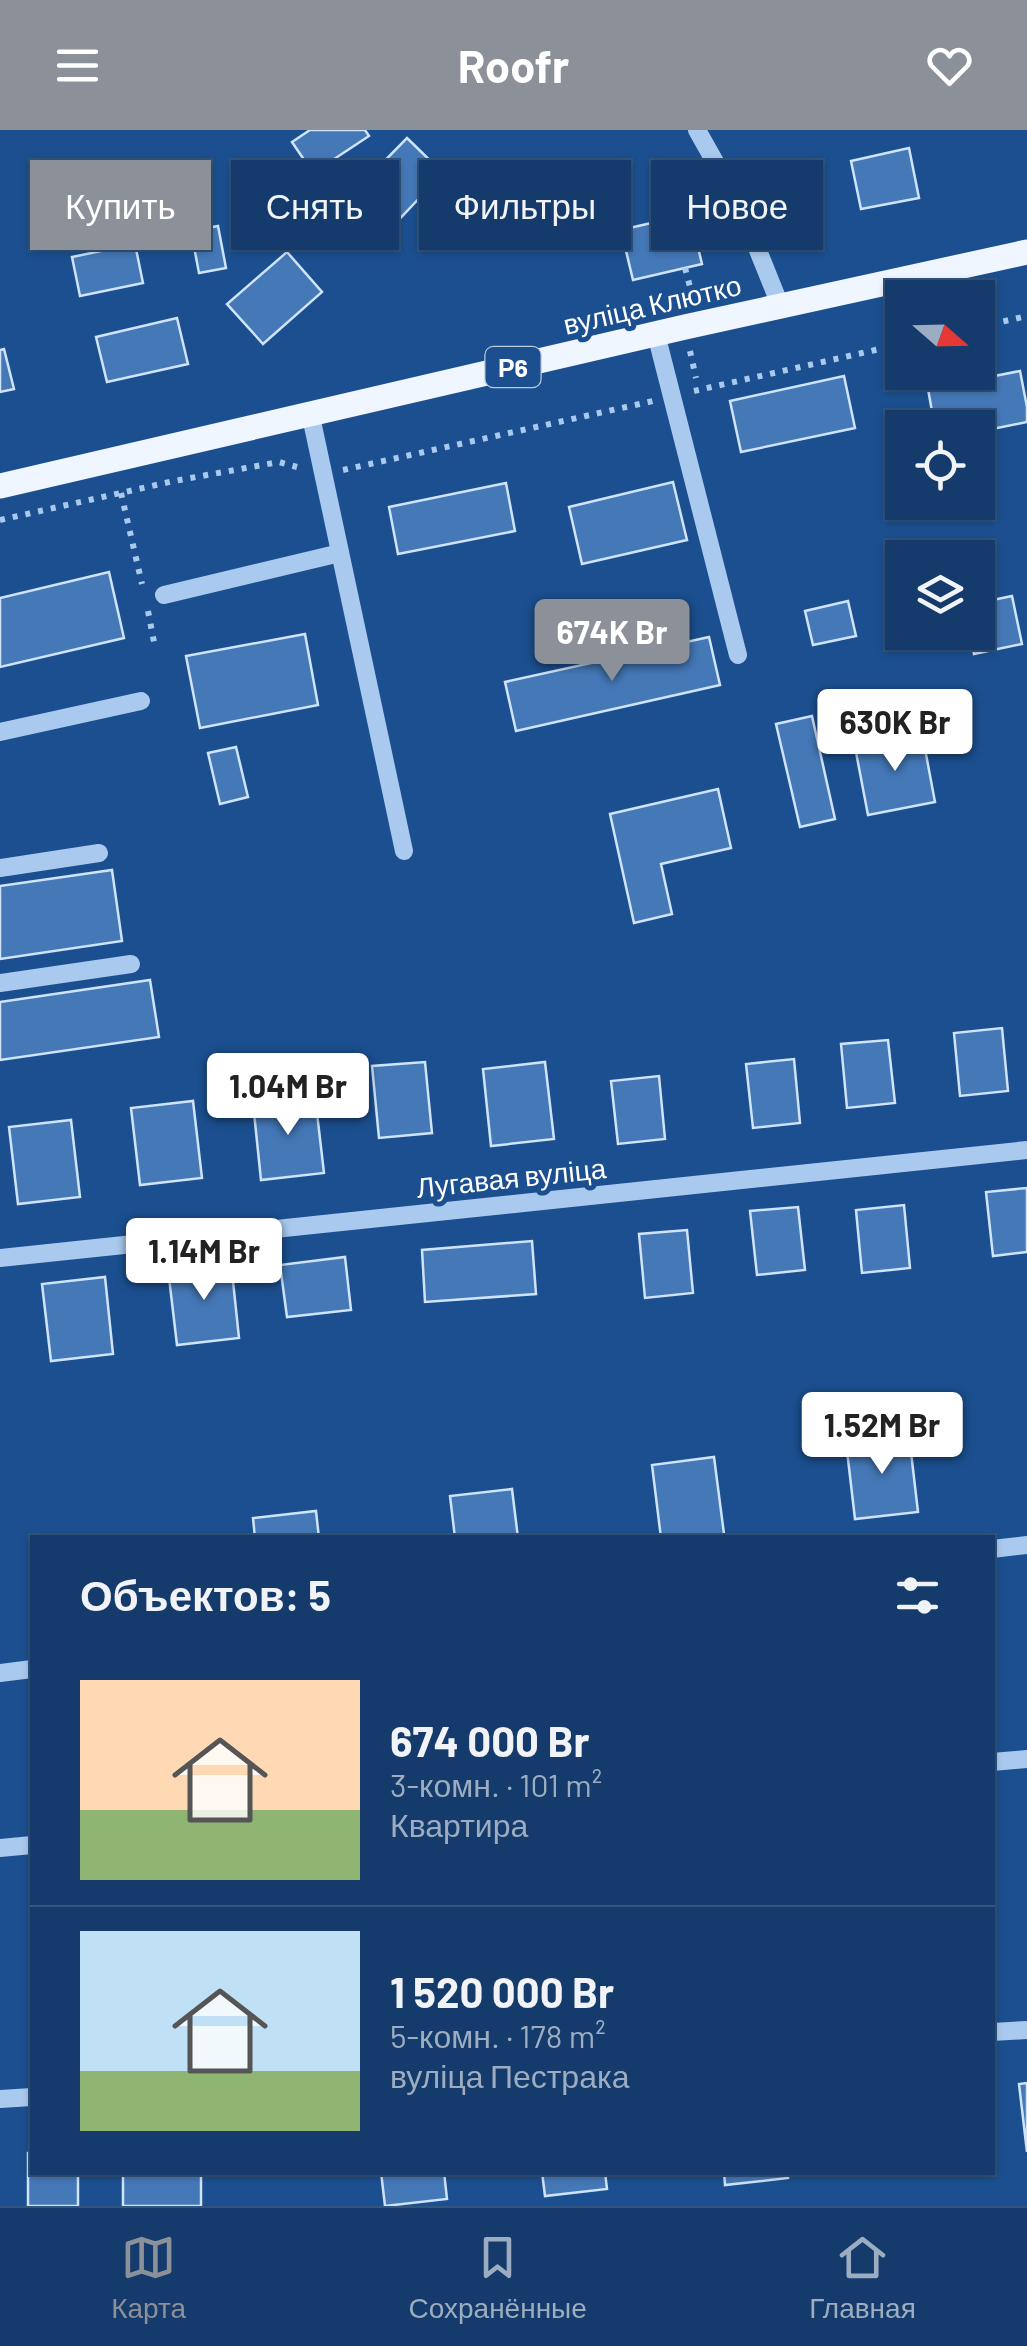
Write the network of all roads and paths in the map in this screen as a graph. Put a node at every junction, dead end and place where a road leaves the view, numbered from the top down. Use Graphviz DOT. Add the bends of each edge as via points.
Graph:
graph roads {
  1 [pos="698,130"];
  2 [pos="1027,252"];
  3 [pos="685,268"];
  4 [pos="693,298"];
  5 [pos="780,305"];
  6 [pos="1027,316"];
  7 [pos="995,323"];
  8 [pos="656,334"];
  9 [pos="885,348"];
  10 [pos="673,396"];
  11 [pos="310,412"];
  12 [pos="323,474"];
  13 [pos="0,486"];
  14 [pos="122,493"];
  15 [pos="0,520"];
  16 [pos="340,554"];
  17 [pos="142,586"];
  18 [pos="164,596"];
  19 [pos="146,604"];
  20 [pos="154,642"];
  21 [pos="738,655"];
  22 [pos="141,701"];
  23 [pos="0,732"];
  24 [pos="404,851"];
  25 [pos="99,853"];
  26 [pos="0,868"];
  27 [pos="131,964"];
  28 [pos="0,983"];
  29 [pos="1027,1150"];
  30 [pos="0,1258"];
  31 [pos="1027,1545"];
  32 [pos="995,1549"];
  33 [pos="30,1669"];
  34 [pos="0,1673"];
  35 [pos="1027,1759"];
  36 [pos="995,1762"];
  37 [pos="30,1846"];
  38 [pos="0,1848"];
  39 [pos="1027,2030"];
  40 [pos="995,2032"];
  41 [pos="30,2097"];
  42 [pos="0,2100"];
  1 -- 5 [label="street" via="741,208"];
  2 -- 5 [label="main road, вуліца Клютко / Р6"];
  3 -- 4 [label="path"];
  5 -- 8 [label="main road, вуліца Клютко / Р6"];
  6 -- 7 [label="path"];
  8 -- 10 [label="street"];
  8 -- 11 [label="main road, вуліца Клютко / Р6"];
  9 -- 10 [label="path"];
  10 -- 12 [label="path"];
  10 -- 21 [label="street"];
  11 -- 12 [label="street"];
  11 -- 13 [label="main road, вуліца Клютко / Р6"];
  12 -- 14 [label="path" via="279,462"];
  12 -- 16 [label="street"];
  14 -- 15 [label="path"];
  14 -- 17 [label="path"];
  16 -- 18 [label="street"];
  16 -- 24 [label="street"];
  19 -- 20 [label="path"];
  22 -- 23 [label="street"];
  25 -- 26 [label="street"];
  27 -- 28 [label="street"];
  29 -- 30 [label="street, Лугавая вуліца"];
  31 -- 32 [label="street"];
  33 -- 34 [label="street"];
  35 -- 36 [label="street"];
  37 -- 38 [label="street"];
  39 -- 40 [label="street"];
  41 -- 42 [label="street"];
}
